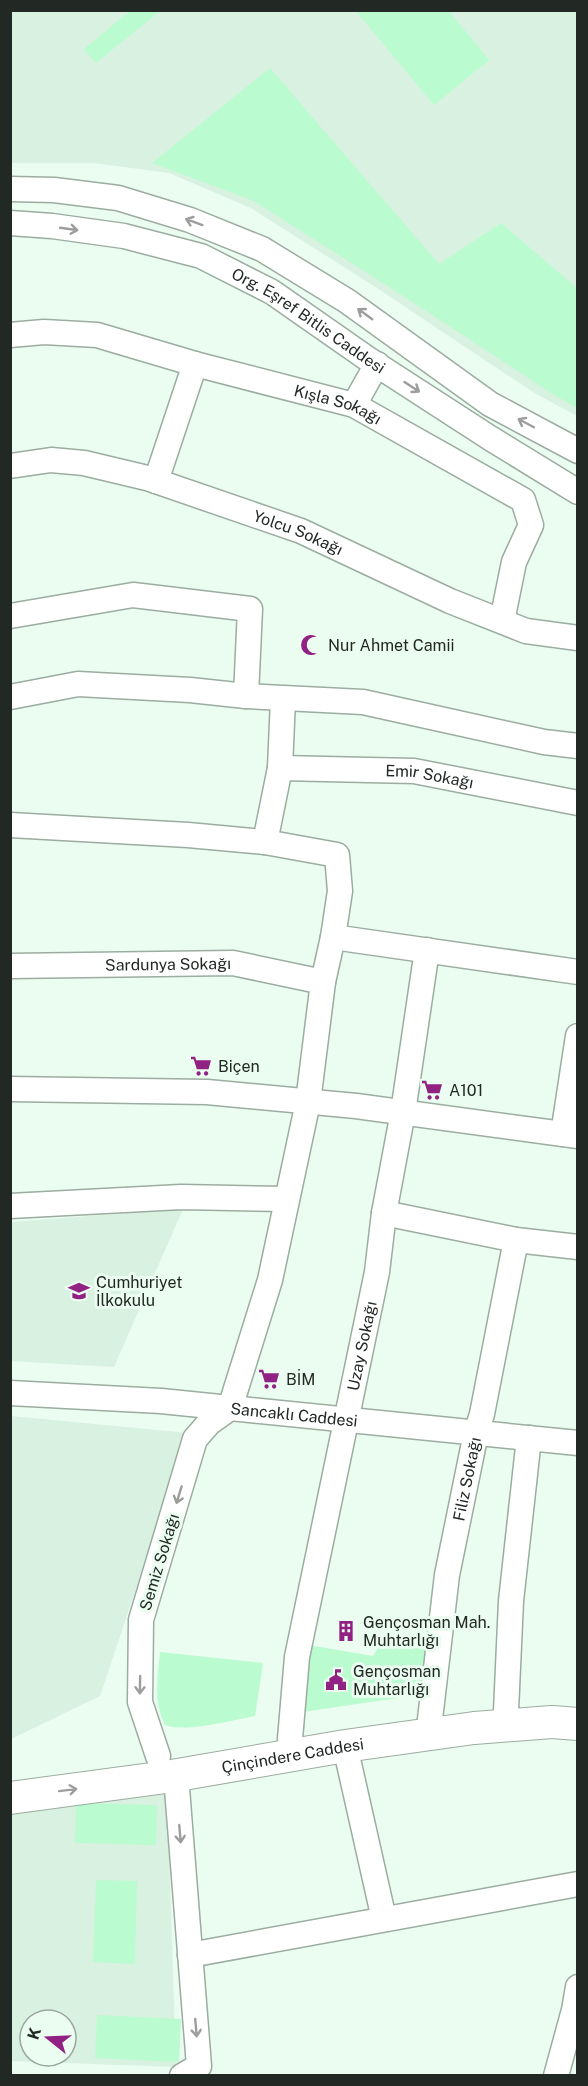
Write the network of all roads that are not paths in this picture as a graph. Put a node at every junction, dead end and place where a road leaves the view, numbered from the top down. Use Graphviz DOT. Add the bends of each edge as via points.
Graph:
graph roads {
  1 [pos="10,189"];
  2 [pos="10,223"];
  3 [pos="10,335"];
  4 [pos="195,364"];
  5 [pos="377,364"];
  6 [pos="354,405"];
  7 [pos="578,451"];
  8 [pos="10,466"];
  9 [pos="156,481"];
  10 [pos="578,492"];
  11 [pos="10,616"];
  12 [pos="502,621"];
  13 [pos="578,638"];
  14 [pos="246,696"];
  15 [pos="10,697"];
  16 [pos="283,699"];
  17 [pos="578,746"];
  18 [pos="280,768"];
  19 [pos="578,803"];
  20 [pos="10,825"];
  21 [pos="265,842"];
  22 [pos="333,937"];
  23 [pos="426,950"];
  24 [pos="10,966"];
  25 [pos="578,972"];
  26 [pos="322,982"];
  27 [pos="578,1036"];
  28 [pos="10,1089"];
  29 [pos="308,1101"];
  30 [pos="403,1112"];
  31 [pos="570,1135"];
  32 [pos="287,1199"];
  33 [pos="10,1206"];
  34 [pos="384,1213"];
  35 [pos="516,1240"];
  36 [pos="578,1247"];
  37 [pos="10,1393"];
  38 [pos="190,1404"];
  39 [pos="230,1408"];
  40 [pos="348,1420"];
  41 [pos="476,1433"];
  42 [pos="529,1438"];
  43 [pos="195,1439"];
  44 [pos="578,1443"];
  45 [pos="578,1705"];
  46 [pos="506,1711"];
  47 [pos="430,1719"];
  48 [pos="565,1723"];
  49 [pos="290,1739"];
  50 [pos="578,1742"];
  51 [pos="345,1746"];
  52 [pos="167,1766"];
  53 [pos="10,1776"];
  54 [pos="10,1798"];
  55 [pos="578,1884"];
  56 [pos="384,1919"];
  57 [pos="190,1955"];
  58 [pos="576,2002"];
  59 [pos="191,2071"];
  60 [pos="556,2076"];
  7 -- 1 [label="street, Org. Eşref Bitlis Caddesi, one-way" via="490,404 347,301 262,249 190,220 118,198"];
  2 -- 5 [label="street, Org. Eşref Bitlis Caddesi, one-way" via="124,236 201,256 272,292"];
  3 -- 4 [label="street, Kışla Sokağı" via="97,335"];
  4 -- 6 [label="street, Kışla Sokağı"];
  4 -- 9 [label="street"];
  5 -- 6 [label="street"];
  5 -- 10 [label="street, Org. Eşref Bitlis Caddesi, one-way"];
  6 -- 12 [label="street, Kışla Sokağı" via="523,500 531,525 514,562"];
  8 -- 9 [label="street, Yolcu Sokağı" via="51,460 84,463"];
  9 -- 12 [label="street, Yolcu Sokağı" via="301,531"];
  11 -- 14 [label="street" via="133,595 250,609"];
  12 -- 13 [label="street, Yolcu Sokağı" via="526,631"];
  14 -- 15 [label="street" via="78,684"];
  14 -- 16 [label="street"];
  16 -- 17 [label="street" via="363,702"];
  16 -- 18 [label="street"];
  18 -- 19 [label="street, Emir Sokağı" via="414,771"];
  18 -- 21 [label="street"];
  20 -- 21 [label="street"];
  21 -- 22 [label="street" via="337,855 340,891"];
  22 -- 23 [label="street"];
  22 -- 26 [label="street"];
  23 -- 25 [label="street"];
  23 -- 30 [label="street, Uzay Sokağı"];
  24 -- 26 [label="street, Sardunya Sokağı" via="233,963"];
  26 -- 29 [label="street"];
  27 -- 31 [label="street"];
  28 -- 29 [label="street" via="207,1092"];
  29 -- 30 [label="street"];
  29 -- 32 [label="street"];
  30 -- 31 [label="street"];
  30 -- 34 [label="street, Uzay Sokağı"];
  32 -- 33 [label="street" via="181,1197"];
  32 -- 39 [label="street" via="270,1280"];
  34 -- 35 [label="street"];
  34 -- 40 [label="street, Uzay Sokağı" via="377,1272"];
  35 -- 36 [label="street"];
  35 -- 41 [label="street, Filiz Sokağı"];
  37 -- 38 [label="street, Sancaklı Caddesi"];
  38 -- 39 [label="street, Sancaklı Caddesi"];
  38 -- 43 [label="street, Semiz Sokağı"];
  39 -- 40 [label="street, Sancaklı Caddesi"];
  39 -- 43 [label="street, Semiz Sokağı"];
  40 -- 41 [label="street, Sancaklı Caddesi"];
  40 -- 49 [label="street, Uzay Sokağı" via="297,1658"];
  41 -- 42 [label="street, Sancaklı Caddesi"];
  41 -- 47 [label="street, Filiz Sokağı" via="447,1575"];
  42 -- 44 [label="street, Sancaklı Caddesi"];
  42 -- 46 [label="street" via="511,1600"];
  43 -- 52 [label="street, Semiz Sokağı, one-way" via="141,1620 140,1702"];
  45 -- 46 [label="main road, Çinçindere Caddesi"];
  46 -- 47 [label="main road, Çinçindere Caddesi"];
  47 -- 49 [label="main road, Çinçindere Caddesi"];
  48 -- 50 [label="main road"];
  48 -- 51 [label="main road, Çinçindere Caddesi" via="474,1728"];
  49 -- 52 [label="main road, Çinçindere Caddesi"];
  51 -- 52 [label="main road, Çinçindere Caddesi"];
  51 -- 56 [label="street"];
  52 -- 53 [label="main road, Çinçindere Caddesi"];
  54 -- 52 [label="main road, Çinçindere Caddesi, one-way"];
  52 -- 57 [label="street, Semiz Sokağı, one-way"];
  55 -- 56 [label="street"];
  56 -- 57 [label="street"];
  57 -- 59 [label="street, Semiz Sokağı, one-way"];
  58 -- 60 [label="street"];
}
